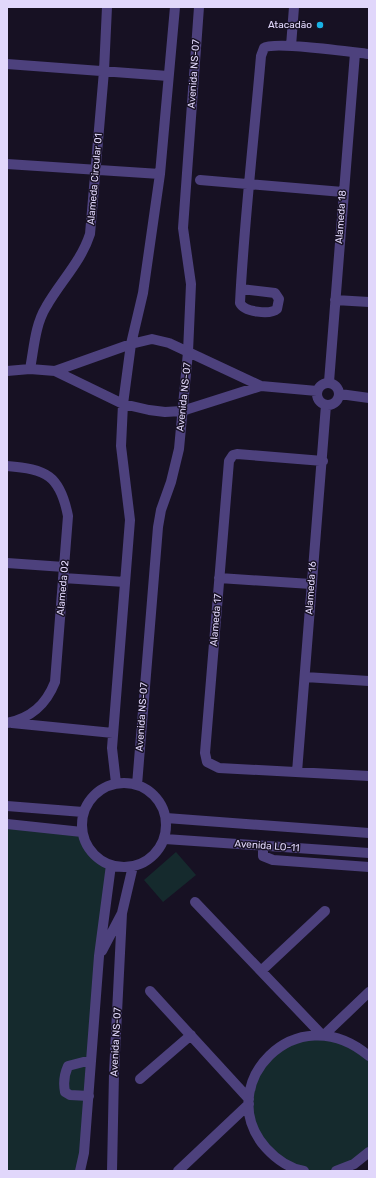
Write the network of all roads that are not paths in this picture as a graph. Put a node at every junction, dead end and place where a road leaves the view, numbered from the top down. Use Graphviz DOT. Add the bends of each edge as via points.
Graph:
graph roads {
  1 [pos="107,7"];
  2 [pos="175,7"];
  3 [pos="199,7"];
  4 [pos="294,7"];
  5 [pos="291,46"];
  6 [pos="355,53"];
  7 [pos="369,54"];
  8 [pos="7,64"];
  9 [pos="104,72"];
  10 [pos="168,76"];
  11 [pos="7,164"];
  12 [pos="95,169"];
  13 [pos="160,174"];
  14 [pos="200,180"];
  15 [pos="250,183"];
  16 [pos="343,192"];
  17 [pos="241,289"];
  18 [pos="335,300"];
  19 [pos="369,302"];
  20 [pos="131,344"];
  21 [pos="188,352"];
  22 [pos="30,369"];
  23 [pos="7,370"];
  24 [pos="55,371"];
  25 [pos="329,382"];
  26 [pos="261,386"];
  27 [pos="317,392"];
  28 [pos="340,394"];
  29 [pos="369,398"];
  30 [pos="123,404"];
  31 [pos="326,405"];
  32 [pos="182,411"];
  33 [pos="323,461"];
  34 [pos="7,466"];
  35 [pos="7,563"];
  36 [pos="64,567"];
  37 [pos="63,578"];
  38 [pos="219,578"];
  39 [pos="125,582"];
  40 [pos="311,584"];
  41 [pos="305,677"];
  42 [pos="369,681"];
  43 [pos="7,723"];
  44 [pos="113,733"];
  45 [pos="298,772"];
  46 [pos="369,776"];
  47 [pos="116,783"];
  48 [pos="137,785"];
  49 [pos="7,806"];
  50 [pos="83,812"];
  51 [pos="166,818"];
  52 [pos="7,824"];
  53 [pos="82,832"];
  54 [pos="369,833"];
  55 [pos="164,839"];
  56 [pos="263,846"];
  57 [pos="369,853"];
  58 [pos="111,866"];
  59 [pos="133,866"];
  60 [pos="369,867"];
  61 [pos="195,902"];
  62 [pos="325,911"];
  63 [pos="122,914"];
  64 [pos="99,956"];
  65 [pos="261,971"];
  66 [pos="150,991"];
  67 [pos="369,992"];
  68 [pos="300,1014"];
  69 [pos="345,1016"];
  70 [pos="191,1035"];
  71 [pos="323,1035"];
  72 [pos="303,1036"];
  73 [pos="342,1038"];
  74 [pos="369,1056"];
  75 [pos="91,1060"];
  76 [pos="228,1076"];
  77 [pos="140,1079"];
  78 [pos="253,1081"];
  79 [pos="89,1096"];
  80 [pos="249,1101"];
  81 [pos="251,1119"];
  82 [pos="226,1127"];
  83 [pos="369,1152"];
  84 [pos="298,1170"];
  85 [pos="80,1171"];
  86 [pos="112,1171"];
  87 [pos="178,1171"];
  88 [pos="338,1171"];
  1 -- 9 [label="street, Alameda Circular 01"];
  2 -- 10 [label="street"];
  3 -- 21 [label="street, Avenida NS-07" via="183,228 191,284"];
  4 -- 5 [label="street"];
  5 -- 6 [label="street"];
  5 -- 15 [label="street" via="272,45 264,48 261,56"];
  6 -- 7 [label="street"];
  6 -- 16 [label="street, Alameda 18"];
  8 -- 9 [label="street"];
  9 -- 10 [label="street"];
  9 -- 12 [label="street, Alameda Circular 01"];
  10 -- 13 [label="street"];
  11 -- 12 [label="street"];
  12 -- 13 [label="street"];
  12 -- 22 [label="street, Alameda Circular 01" via="89,238 84,251 40,318"];
  13 -- 20 [label="street" via="143,293"];
  14 -- 15 [label="street"];
  15 -- 16 [label="street"];
  15 -- 17 [label="street"];
  16 -- 18 [label="street, Alameda 18"];
  18 -- 19 [label="street"];
  18 -- 25 [label="street, Alameda 18"];
  20 -- 21 [label="street" via="152,339 169,343"];
  20 -- 24 [label="street"];
  20 -- 30 [label="street"];
  21 -- 26 [label="street"];
  21 -- 32 [label="street, Avenida NS-07"];
  22 -- 23 [label="street"];
  22 -- 24 [label="street"];
  24 -- 30 [label="street"];
  25 -- 27 [label="street" via="322,384"];
  25 -- 28 [label="street" via="335,385"];
  26 -- 27 [label="street"];
  26 -- 32 [label="street"];
  27 -- 31 [label="street" via="320,402"];
  28 -- 29 [label="street"];
  28 -- 31 [label="street" via="335,403"];
  30 -- 32 [label="street" via="149,410"];
  30 -- 39 [label="street" via="121,446 130,520"];
  31 -- 33 [label="street, Alameda 16"];
  32 -- 48 [label="street, Avenida NS-07" via="179,449 158,527"];
  33 -- 38 [label="street, Alameda 17" via="237,454 231,457 228,464"];
  33 -- 40 [label="street, Alameda 16"];
  34 -- 36 [label="street, Alameda 02" via="40,471 59,488 68,516"];
  35 -- 36 [label="street"];
  36 -- 37 [label="street, Alameda 02"];
  37 -- 39 [label="street"];
  37 -- 43 [label="street, Alameda 02" via="55,682 41,706 22,719"];
  38 -- 40 [label="street"];
  38 -- 45 [label="street, Alameda 17" via="205,753 207,762 219,768"];
  39 -- 44 [label="street"];
  40 -- 41 [label="street, Alameda 16"];
  41 -- 42 [label="street"];
  41 -- 45 [label="street, Alameda 16"];
  43 -- 44 [label="street"];
  44 -- 47 [label="street"];
  45 -- 46 [label="street"];
  47 -- 48 [label="street"];
  47 -- 50 [label="street" via="102,788 90,798"];
  48 -- 51 [label="street" via="156,797"];
  49 -- 50 [label="street"];
  50 -- 53 [label="street"];
  51 -- 54 [label="street, Avenida LO-11"];
  51 -- 55 [label="street"];
  52 -- 53 [label="street"];
  53 -- 58 [label="street" via="87,846 97,858"];
  55 -- 56 [label="street, Avenida LO-11"];
  55 -- 59 [label="street" via="157,851 146,861"];
  56 -- 57 [label="street, Avenida LO-11"];
  56 -- 60 [label="street" via="263,856 273,860"];
  58 -- 59 [label="street"];
  58 -- 64 [label="street, Avenida NS-07"];
  59 -- 63 [label="street, Avenida NS-07"];
  61 -- 65 [label="street"];
  62 -- 65 [label="street"];
  63 -- 64 [label="street, Avenida NS-07"];
  63 -- 86 [label="street, Avenida NS-07"];
  64 -- 75 [label="street, Avenida NS-07"];
  65 -- 68 [label="street"];
  66 -- 70 [label="street"];
  67 -- 69 [label="street"];
  68 -- 71 [label="street"];
  68 -- 72 [label="street"];
  69 -- 71 [label="street"];
  69 -- 73 [label="street"];
  70 -- 76 [label="street"];
  70 -- 77 [label="street"];
  71 -- 72 [label="street"];
  71 -- 73 [label="street"];
  72 -- 78 [label="street" via="278,1048 259,1068"];
  73 -- 74 [label="street"];
  75 -- 79 [label="street, Avenida NS-07"];
  75 -- 79 [label="street" via="68,1066 64,1074 65,1092 70,1095"];
  76 -- 78 [label="street"];
  76 -- 80 [label="street"];
  78 -- 80 [label="street"];
  79 -- 85 [label="street, Avenida NS-07"];
  80 -- 81 [label="street"];
  80 -- 82 [label="street"];
  81 -- 82 [label="street" via="238,1121"];
  81 -- 84 [label="street" via="259,1140 275,1158"];
  82 -- 87 [label="street"];
  83 -- 88 [label="street" via="354,1164"];
}
